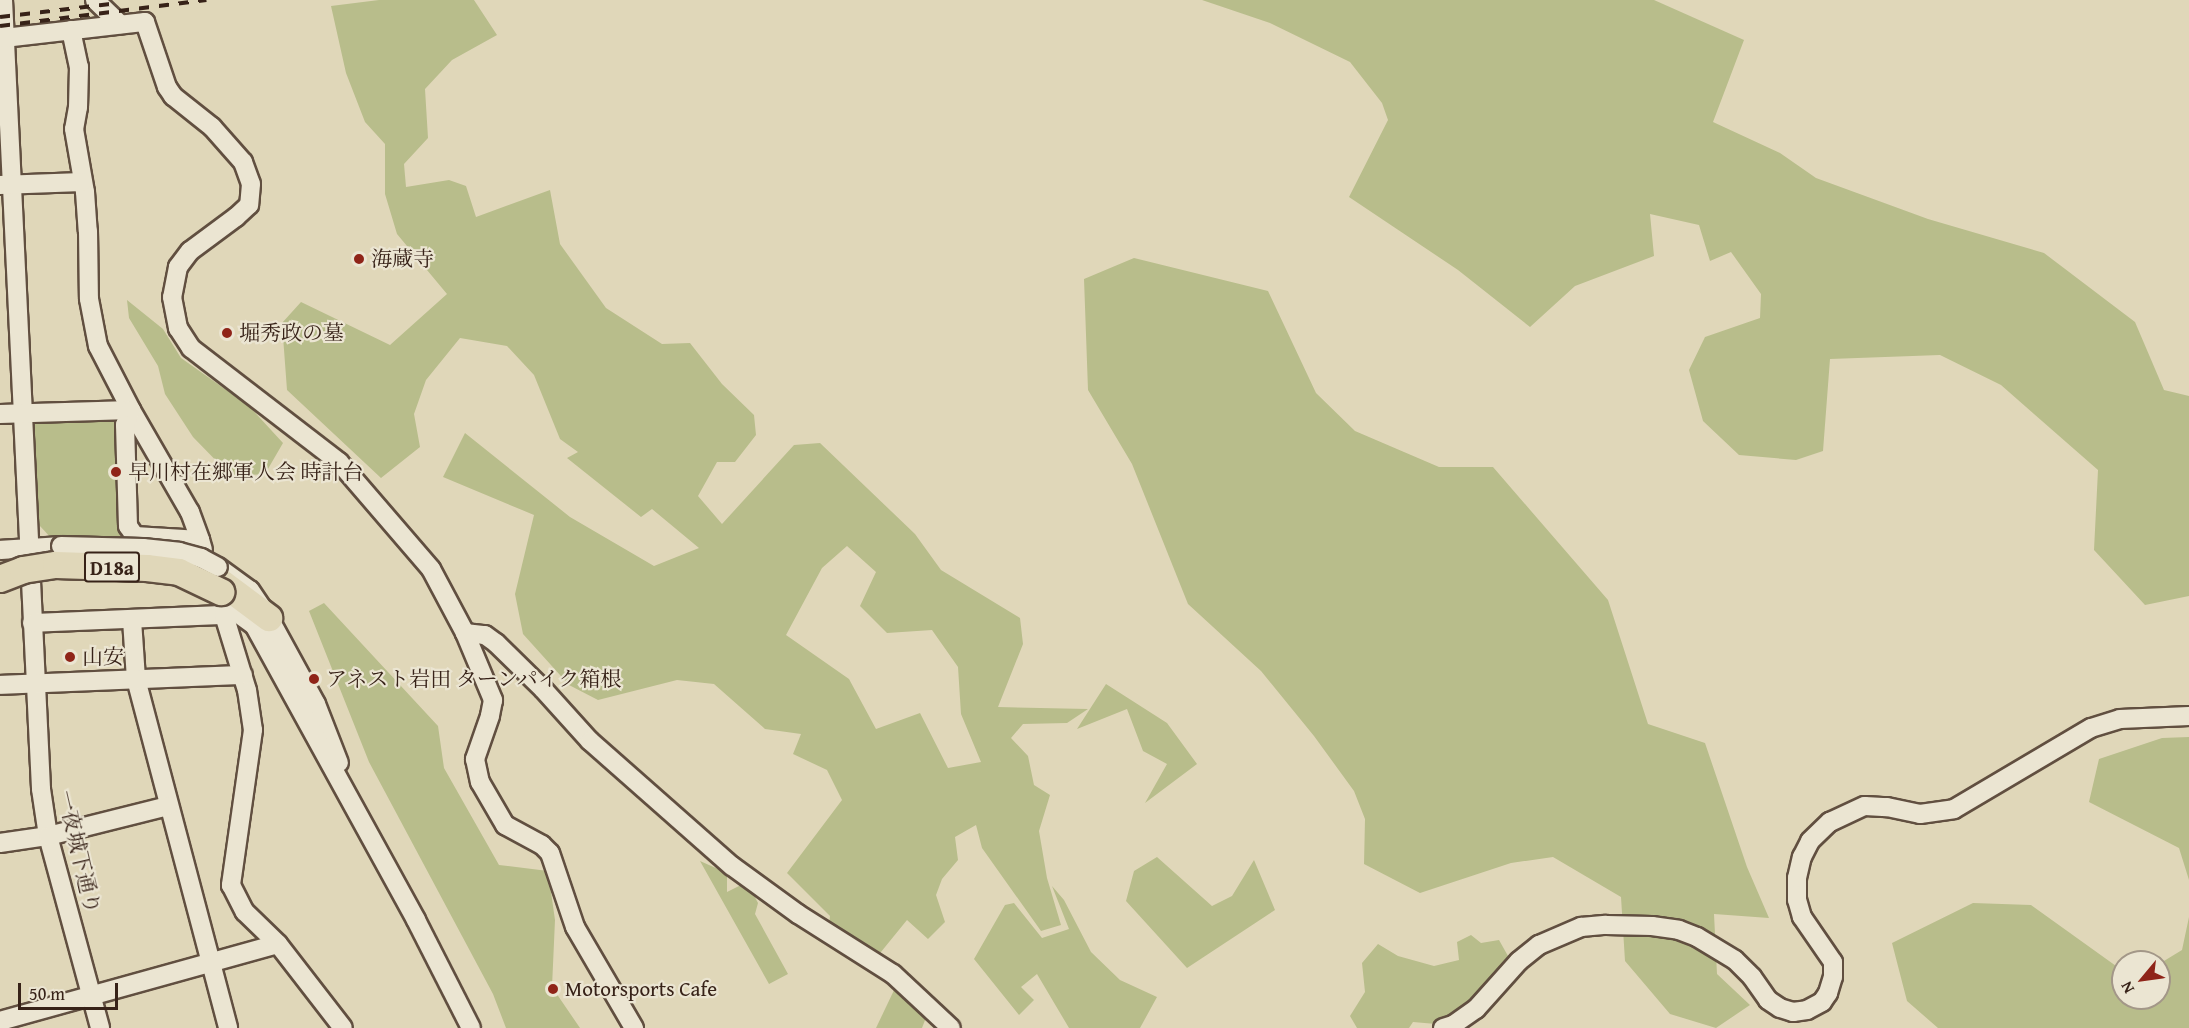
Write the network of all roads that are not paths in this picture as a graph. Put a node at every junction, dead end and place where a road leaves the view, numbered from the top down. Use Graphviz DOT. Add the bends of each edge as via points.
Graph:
graph roads {
  1 [pos="3,0"];
  2 [pos="95,0"];
  3 [pos="120,24"];
  4 [pos="71,30"];
  5 [pos="4,38"];
  6 [pos="82,182"];
  7 [pos="6,185"];
  8 [pos="130,410"];
  9 [pos="22,413"];
  10 [pos="0,414"];
  11 [pos="200,540"];
  12 [pos="29,549"];
  13 [pos="0,550"];
  14 [pos="0,568"];
  15 [pos="0,579"];
  16 [pos="30,579"];
  17 [pos="221,592"];
  18 [pos="132,620"];
  19 [pos="261,622"];
  20 [pos="32,623"];
  21 [pos="465,633"];
  22 [pos="243,675"];
  23 [pos="136,679"];
  24 [pos="35,683"];
  25 [pos="0,685"];
  26 [pos="2189,716"];
  27 [pos="168,806"];
  28 [pos="48,836"];
  29 [pos="0,843"];
  30 [pos="278,944"];
  31 [pos="210,963"];
  32 [pos="91,995"];
  33 [pos="0,1021"];
  34 [pos="100,1028"];
  35 [pos="228,1028"];
  36 [pos="343,1028"];
  37 [pos="471,1028"];
  38 [pos="634,1028"];
  39 [pos="951,1028"];
  40 [pos="1443,1028"];
  1 -- 5 [label="street, 一夜城下通り"];
  2 -- 3 [label="street"];
  3 -- 4 [label="street"];
  3 -- 21 [label="street" via="145,22 166,87 234,150 251,184 249,205 244,211 202,241 178,267 172,297 178,328 192,348 326,450 350,473 431,569"];
  4 -- 5 [label="street"];
  4 -- 6 [label="street" via="79,67 74,129"];
  5 -- 7 [label="street, 一夜城下通り"];
  6 -- 7 [label="street"];
  6 -- 8 [label="street" via="88,231 89,299 98,346"];
  7 -- 9 [label="street, 一夜城下通り"];
  8 -- 9 [label="street"];
  8 -- 11 [label="street" via="190,512"];
  8 -- 11 [label="street" via="125,425 128,526 135,536"];
  9 -- 10 [label="street"];
  9 -- 12 [label="street, 一夜城下通り"];
  11 -- 17 [label="street"];
  12 -- 13 [label="street"];
  12 -- 16 [label="street, 一夜城下通り"];
  12 -- 17 [label="street, bridge" via="132,547 178,552 201,558"];
  14 -- 17 [label="highway" via="53,557 155,560 194,569"];
  15 -- 17 [label="highway, D18a, bridge" via="23,570 56,565 147,568 180,572"];
  16 -- 17 [label="street" via="64,576 168,581"];
  16 -- 20 [label="street, 一夜城下通り"];
  17 -- 18 [label="street"];
  17 -- 19 [label="highway, D18a"];
  17 -- 22 [label="street"];
  18 -- 20 [label="street"];
  18 -- 23 [label="street"];
  19 -- 37 [label="street, D18a" via="316,704 352,801"];
  20 -- 24 [label="street, 一夜城下通り"];
  21 -- 38 [label="street" via="493,700 475,759 480,782 505,825 550,853 575,927"];
  21 -- 39 [label="street" via="485,635 496,643 590,741 732,866 798,914 893,974"];
  22 -- 23 [label="street"];
  22 -- 30 [label="street" via="253,730 231,885 245,912"];
  23 -- 24 [label="street"];
  23 -- 27 [label="street"];
  24 -- 25 [label="street"];
  24 -- 28 [label="street, 一夜城下通り"];
  26 -- 40 [label="street" via="2120,719 2091,728 1954,808 1920,814 1865,806 1830,822 1810,841 1797,878 1802,917 1833,962 1828,993 1807,1011 1792,1012 1768,1000 1735,960 1697,937 1652,926 1606,925 1581,927 1539,945 1519,961 1476,1009"];
  27 -- 28 [label="street"];
  27 -- 31 [label="street"];
  28 -- 29 [label="street"];
  28 -- 32 [label="street, 一夜城下通り"];
  30 -- 31 [label="street"];
  30 -- 36 [label="street"];
  31 -- 32 [label="street"];
  31 -- 35 [label="street"];
  32 -- 33 [label="street"];
  32 -- 34 [label="street, 一夜城下通り"];
}
